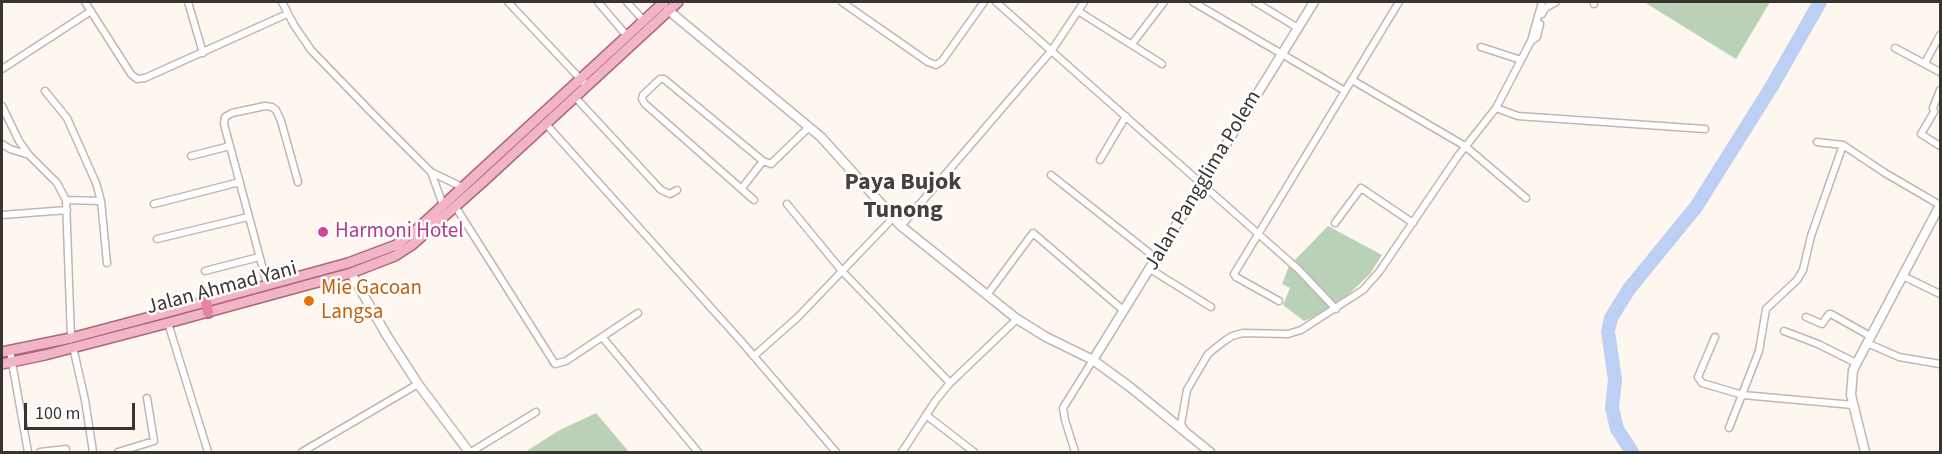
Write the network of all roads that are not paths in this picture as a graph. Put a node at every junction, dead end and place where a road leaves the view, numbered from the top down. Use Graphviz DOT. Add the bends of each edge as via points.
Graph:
graph roads {
  1 [pos="85,2"];
  2 [pos="188,2"];
  3 [pos="282,2"];
  4 [pos="508,2"];
  5 [pos="598,2"];
  6 [pos="627,2"];
  7 [pos="678,2"];
  8 [pos="842,2"];
  9 [pos="984,2"];
  10 [pos="996,2"];
  11 [pos="1084,2"];
  12 [pos="1164,2"];
  13 [pos="1193,2"];
  14 [pos="1255,2"];
  15 [pos="1314,2"];
  16 [pos="1399,2"];
  17 [pos="1542,2"];
  18 [pos="1556,2"];
  19 [pos="666,6"];
  20 [pos="91,10"];
  21 [pos="1078,10"];
  22 [pos="287,14"];
  23 [pos="644,21"];
  24 [pos="1298,28"];
  25 [pos="1941,35"];
  26 [pos="627,36"];
  27 [pos="1531,41"];
  28 [pos="1132,44"];
  29 [pos="1481,47"];
  30 [pos="1895,48"];
  31 [pos="1052,50"];
  32 [pos="202,53"];
  33 [pos="1282,54"];
  34 [pos="1521,60"];
  35 [pos="1925,63"];
  36 [pos="1162,64"];
  37 [pos="2,69"];
  38 [pos="1941,72"];
  39 [pos="1352,80"];
  40 [pos="584,82"];
  41 [pos="1941,90"];
  42 [pos="45,91"];
  43 [pos="1345,91"];
  44 [pos="575,96"];
  45 [pos="2,106"];
  46 [pos="1496,108"];
  47 [pos="1126,116"];
  48 [pos="545,123"];
  49 [pos="809,127"];
  50 [pos="1705,129"];
  51 [pos="1817,142"];
  52 [pos="2,144"];
  53 [pos="1843,145"];
  54 [pos="230,146"];
  55 [pos="1465,146"];
  56 [pos="1941,146"];
  57 [pos="30,155"];
  58 [pos="191,156"];
  59 [pos="1100,160"];
  60 [pos="763,161"];
  61 [pos="431,172"];
  62 [pos="1051,175"];
  63 [pos="240,182"];
  64 [pos="298,182"];
  65 [pos="1202,184"];
  66 [pos="462,187"];
  67 [pos="742,188"];
  68 [pos="676,190"];
  69 [pos="1526,198"];
  70 [pos="66,200"];
  71 [pos="754,200"];
  72 [pos="100,201"];
  73 [pos="154,204"];
  74 [pos="787,204"];
  75 [pos="443,205"];
  76 [pos="1941,205"];
  77 [pos="455,206"];
  78 [pos="67,210"];
  79 [pos="2,215"];
  80 [pos="248,217"];
  81 [pos="893,218"];
  82 [pos="1335,223"];
  83 [pos="1413,223"];
  84 [pos="902,226"];
  85 [pos="1258,233"];
  86 [pos="157,239"];
  87 [pos="259,257"];
  88 [pos="1157,259"];
  89 [pos="107,263"];
  90 [pos="1150,269"];
  91 [pos="205,271"];
  92 [pos="842,272"];
  93 [pos="351,273"];
  94 [pos="1903,276"];
  95 [pos="267,284"];
  96 [pos="1941,294"];
  97 [pos="987,295"];
  98 [pos="1280,301"];
  99 [pos="207,307"];
  100 [pos="1211,307"];
  101 [pos="1336,309"];
  102 [pos="1124,311"];
  103 [pos="638,313"];
  104 [pos="1806,316"];
  105 [pos="1017,319"];
  106 [pos="168,323"];
  107 [pos="1785,331"];
  108 [pos="1715,337"];
  109 [pos="603,338"];
  110 [pos="1869,340"];
  111 [pos="72,343"];
  112 [pos="6,352"];
  113 [pos="754,356"];
  114 [pos="1093,360"];
  115 [pos="7,363"];
  116 [pos="1856,363"];
  117 [pos="1941,364"];
  118 [pos="950,383"];
  119 [pos="418,384"];
  120 [pos="1743,395"];
  121 [pos="147,398"];
  122 [pos="1853,405"];
  123 [pos="536,412"];
  124 [pos="926,415"];
  125 [pos="1729,428"];
  126 [pos="1190,437"];
  127 [pos="66,449"];
  128 [pos="27,453"];
  129 [pos="40,453"];
  130 [pos="93,453"];
  131 [pos="118,453"];
  132 [pos="208,453"];
  133 [pos="302,453"];
  134 [pos="470,453"];
  135 [pos="698,453"];
  136 [pos="836,453"];
  137 [pos="902,453"];
  138 [pos="974,453"];
  139 [pos="1075,453"];
  140 [pos="1210,453"];
  141 [pos="1865,453"];
  1 -- 20 [label="street"];
  2 -- 32 [label="street"];
  3 -- 22 [label="street"];
  4 -- 40 [label="street"];
  5 -- 26 [label="street"];
  6 -- 23 [label="street"];
  7 -- 19 [label="main road, Jalan Ahmad Yani"];
  8 -- 9 [label="street" via="936,65"];
  10 -- 31 [label="street"];
  11 -- 21 [label="street"];
  12 -- 28 [label="street"];
  13 -- 33 [label="street"];
  14 -- 24 [label="street"];
  15 -- 24 [label="street, Jalan Pangglima Polem"];
  16 -- 39 [label="street"];
  17 -- 27 [label="street"];
  18 -- 27 [label="street" via="1543,12 1537,36"];
  19 -- 23 [label="main road"];
  19 -- 40 [label="main road, Jalan Ahmad Yani"];
  19 -- 49 [label="street"];
  20 -- 32 [label="street" via="137,79"];
  20 -- 37 [label="street"];
  21 -- 28 [label="street"];
  21 -- 31 [label="street"];
  22 -- 32 [label="street"];
  22 -- 61 [label="street" via="311,50"];
  23 -- 26 [label="main road"];
  24 -- 33 [label="street, Jalan Pangglima Polem"];
  25 -- 35 [label="street"];
  26 -- 40 [label="main road"];
  27 -- 34 [label="street"];
  28 -- 36 [label="street"];
  29 -- 34 [label="street"];
  30 -- 35 [label="street"];
  31 -- 47 [label="street"];
  31 -- 84 [label="street"];
  33 -- 43 [label="street"];
  33 -- 65 [label="street, Jalan Pangglima Polem"];
  34 -- 46 [label="street"];
  35 -- 38 [label="street"];
  39 -- 43 [label="street"];
  39 -- 55 [label="street"];
  40 -- 44 [label="main road, Jalan Ahmad Yani"];
  40 -- 66 [label="main road"];
  41 -- 56 [label="street" via="1922,134"];
  42 -- 72 [label="street" via="68,117"];
  43 -- 85 [label="street"];
  44 -- 48 [label="main road, Jalan Ahmad Yani"];
  44 -- 68 [label="street" via="661,190 669,194"];
  45 -- 57 [label="street"];
  46 -- 50 [label="street" via="1518,116"];
  46 -- 55 [label="street"];
  47 -- 59 [label="street"];
  47 -- 65 [label="street"];
  48 -- 77 [label="main road, Jalan Ahmad Yani"];
  48 -- 113 [label="street"];
  49 -- 60 [label="street" via="772,164"];
  49 -- 81 [label="street"];
  51 -- 53 [label="street"];
  52 -- 57 [label="street"];
  53 -- 76 [label="street"];
  53 -- 120 [label="street" via="1803,270 1766,309 1759,351"];
  54 -- 58 [label="street"];
  54 -- 63 [label="street"];
  54 -- 64 [label="street" via="225,117 272,106 281,121"];
  55 -- 69 [label="street"];
  55 -- 83 [label="street"];
  57 -- 70 [label="street" via="57,183"];
  60 -- 67 [label="street"];
  60 -- 67 [label="street" via="664,79 643,95 645,104"];
  61 -- 66 [label="street"];
  61 -- 75 [label="street"];
  62 -- 88 [label="street"];
  63 -- 73 [label="street"];
  63 -- 80 [label="street"];
  65 -- 85 [label="street"];
  65 -- 88 [label="street, Jalan Pangglima Polem"];
  66 -- 75 [label="main road"];
  67 -- 71 [label="street"];
  70 -- 72 [label="street"];
  70 -- 78 [label="street"];
  72 -- 89 [label="street"];
  74 -- 92 [label="street"];
  75 -- 95 [label="main road" via="406,238 382,252"];
  76 -- 94 [label="street"];
  77 -- 93 [label="main road, Jalan Ahmad Yani" via="404,251"];
  77 -- 109 [label="street" via="555,364"];
  78 -- 79 [label="street"];
  78 -- 111 [label="street"];
  80 -- 86 [label="street"];
  80 -- 87 [label="street"];
  81 -- 84 [label="street"];
  81 -- 92 [label="street"];
  82 -- 83 [label="street" via="1361,188"];
  83 -- 101 [label="street" via="1363,290"];
  84 -- 97 [label="street"];
  85 -- 98 [label="street" via="1234,275"];
  85 -- 101 [label="street"];
  87 -- 91 [label="street"];
  87 -- 95 [label="street"];
  88 -- 90 [label="street, Jalan Pangglima Polem"];
  90 -- 100 [label="street"];
  90 -- 102 [label="street, Jalan Pangglima Polem"];
  92 -- 113 [label="street"];
  92 -- 118 [label="street"];
  93 -- 99 [label="main road, Jalan Ahmad Yani"];
  93 -- 119 [label="street"];
  94 -- 96 [label="street"];
  94 -- 110 [label="street"];
  95 -- 99 [label="main road"];
  97 -- 102 [label="street" via="1033,233"];
  97 -- 105 [label="street"];
  99 -- 106 [label="main road, Jalan Ahmad Yani"];
  99 -- 111 [label="main road"];
  101 -- 126 [label="street" via="1294,333 1232,336 1209,354 1184,400 1181,424"];
  102 -- 114 [label="street, Jalan Pangglima Polem"];
  103 -- 109 [label="street"];
  104 -- 110 [label="street" via="1822,324 1831,314"];
  105 -- 114 [label="street"];
  105 -- 118 [label="street"];
  106 -- 111 [label="main road, Jalan Ahmad Yani"];
  106 -- 132 [label="street"];
  107 -- 116 [label="street"];
  108 -- 120 [label="street" via="1698,379"];
  109 -- 135 [label="street"];
  110 -- 116 [label="street"];
  110 -- 117 [label="street" via="1899,357"];
  111 -- 112 [label="main road"];
  111 -- 115 [label="main road, Jalan Ahmad Yani"];
  111 -- 130 [label="street" via="86,400"];
  112 -- 115 [label="street"];
  113 -- 136 [label="street"];
  114 -- 126 [label="street"];
  114 -- 139 [label="street" via="1063,408"];
  115 -- 128 [label="street"];
  116 -- 122 [label="street" via="1851,378"];
  118 -- 124 [label="street"];
  119 -- 133 [label="street"];
  119 -- 134 [label="street"];
  120 -- 122 [label="street"];
  120 -- 125 [label="street"];
  121 -- 131 [label="street" via="154,441"];
  122 -- 141 [label="street"];
  123 -- 134 [label="street"];
  124 -- 137 [label="street"];
  124 -- 138 [label="street"];
  126 -- 140 [label="street"];
  127 -- 129 [label="street"];
}
